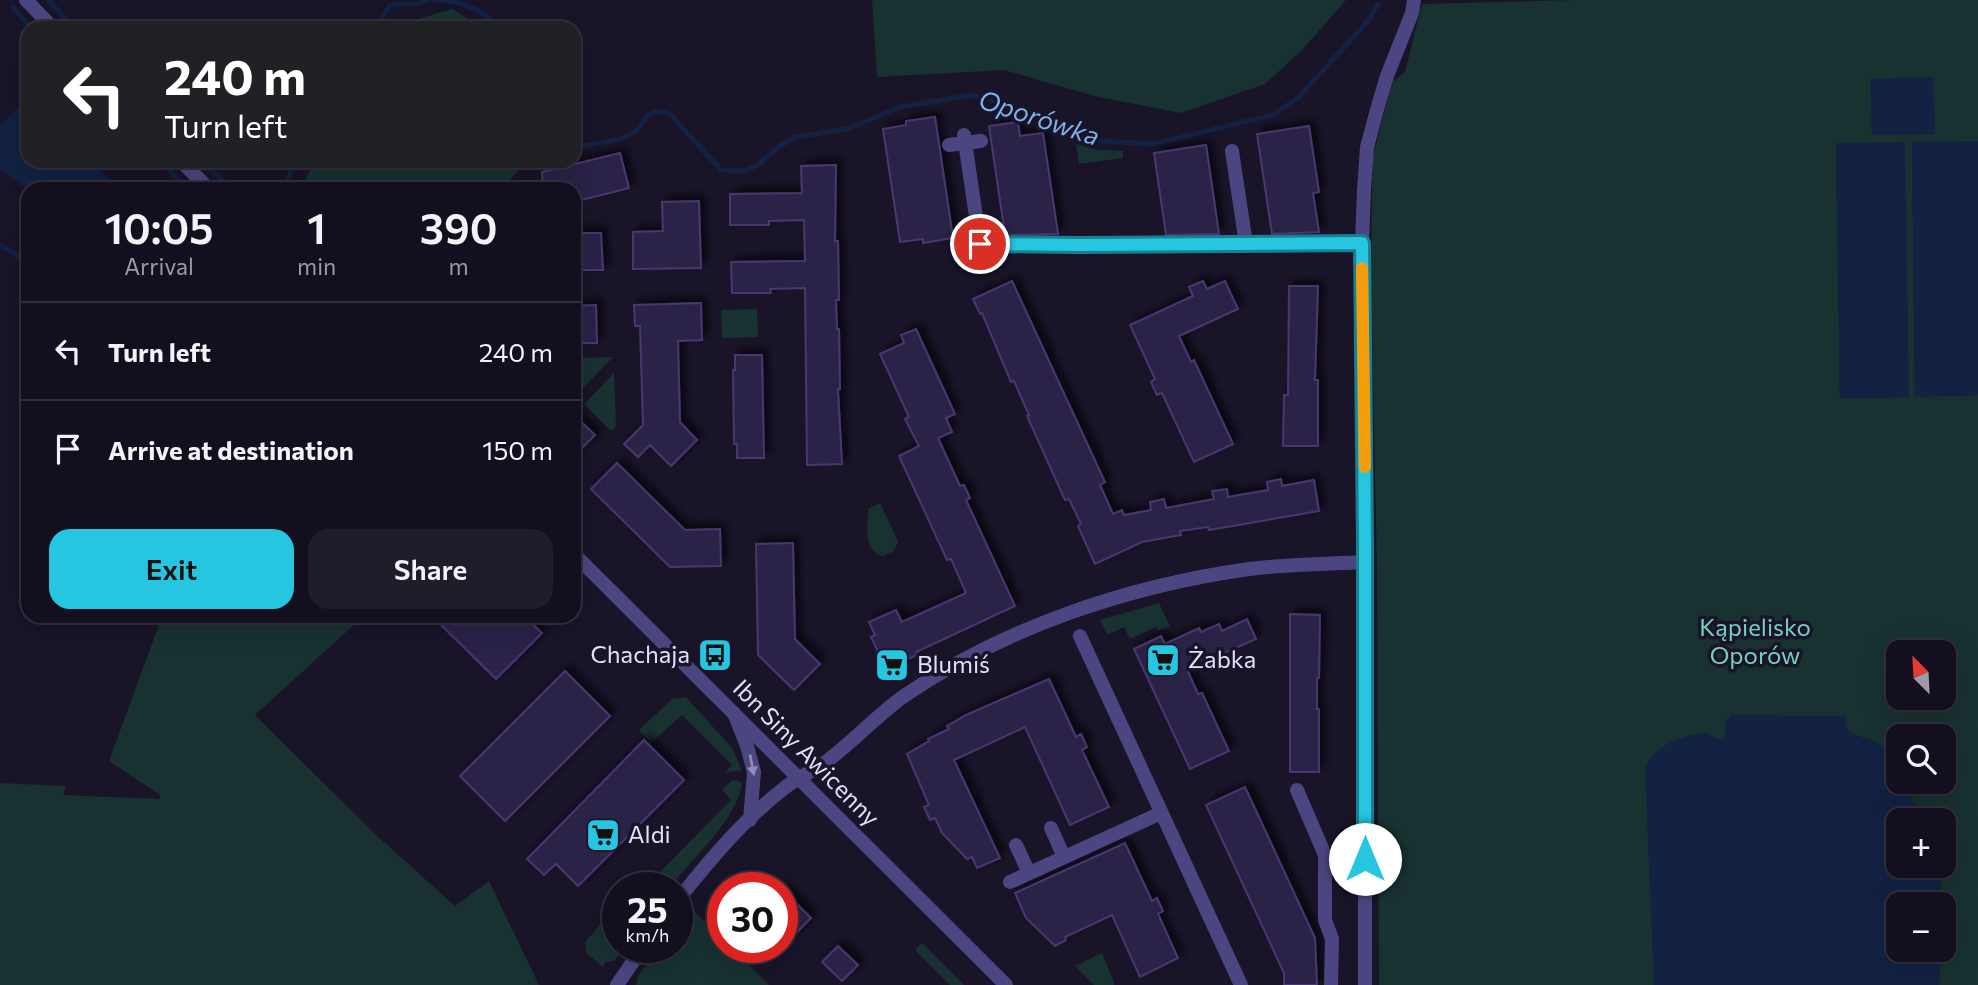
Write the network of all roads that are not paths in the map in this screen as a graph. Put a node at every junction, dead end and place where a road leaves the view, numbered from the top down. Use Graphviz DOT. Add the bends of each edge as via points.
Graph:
graph roads {
  1 [pos="26,0"];
  2 [pos="1414,0"];
  3 [pos="46,21"];
  4 [pos="964,139"];
  5 [pos="981,141"];
  6 [pos="949,145"];
  7 [pos="1232,151"];
  8 [pos="188,168"];
  9 [pos="202,182"];
  10 [pos="1362,243"];
  11 [pos="1246,244"];
  12 [pos="581,561"];
  13 [pos="1365,562"];
  14 [pos="1080,636"];
  15 [pos="734,713"];
  16 [pos="798,777"];
  17 [pos="1297,790"];
  18 [pos="1161,813"];
  19 [pos="750,820"];
  20 [pos="1051,828"];
  21 [pos="1016,845"];
  22 [pos="1064,857"];
  23 [pos="1028,873"];
  24 [pos="693,881"];
  25 [pos="1010,882"];
  26 [pos="632,963"];
  27 [pos="617,985"];
  28 [pos="1006,985"];
  29 [pos="1241,985"];
  30 [pos="1331,985"];
  31 [pos="1365,985"];
  1 -- 3 [label="street"];
  2 -- 10 [label="street" via="1382,88 1367,147"];
  4 -- 5 [label="street"];
  4 -- 6 [label="street"];
  4 -- 11 [label="street" via="980,244"];
  7 -- 11 [label="street"];
  8 -- 9 [label="street"];
  10 -- 11 [label="street"];
  10 -- 13 [label="street"];
  12 -- 15 [label="street, Ibn Siny Awicenny"];
  13 -- 16 [label="street" via="1214,575 1069,613 929,680 878,716 826,762"];
  13 -- 31 [label="street"];
  14 -- 18 [label="street"];
  15 -- 16 [label="street, Ibn Siny Awicenny"];
  15 -- 19 [label="street, one-way" via="754,772"];
  16 -- 19 [label="street"];
  16 -- 28 [label="street, Ibn Siny Awicenny"];
  17 -- 30 [label="street" via="1325,855"];
  18 -- 22 [label="street"];
  18 -- 29 [label="street"];
  19 -- 24 [label="street"];
  20 -- 22 [label="street"];
  21 -- 23 [label="street"];
  22 -- 23 [label="street"];
  23 -- 25 [label="street"];
  26 -- 27 [label="street"];
}
